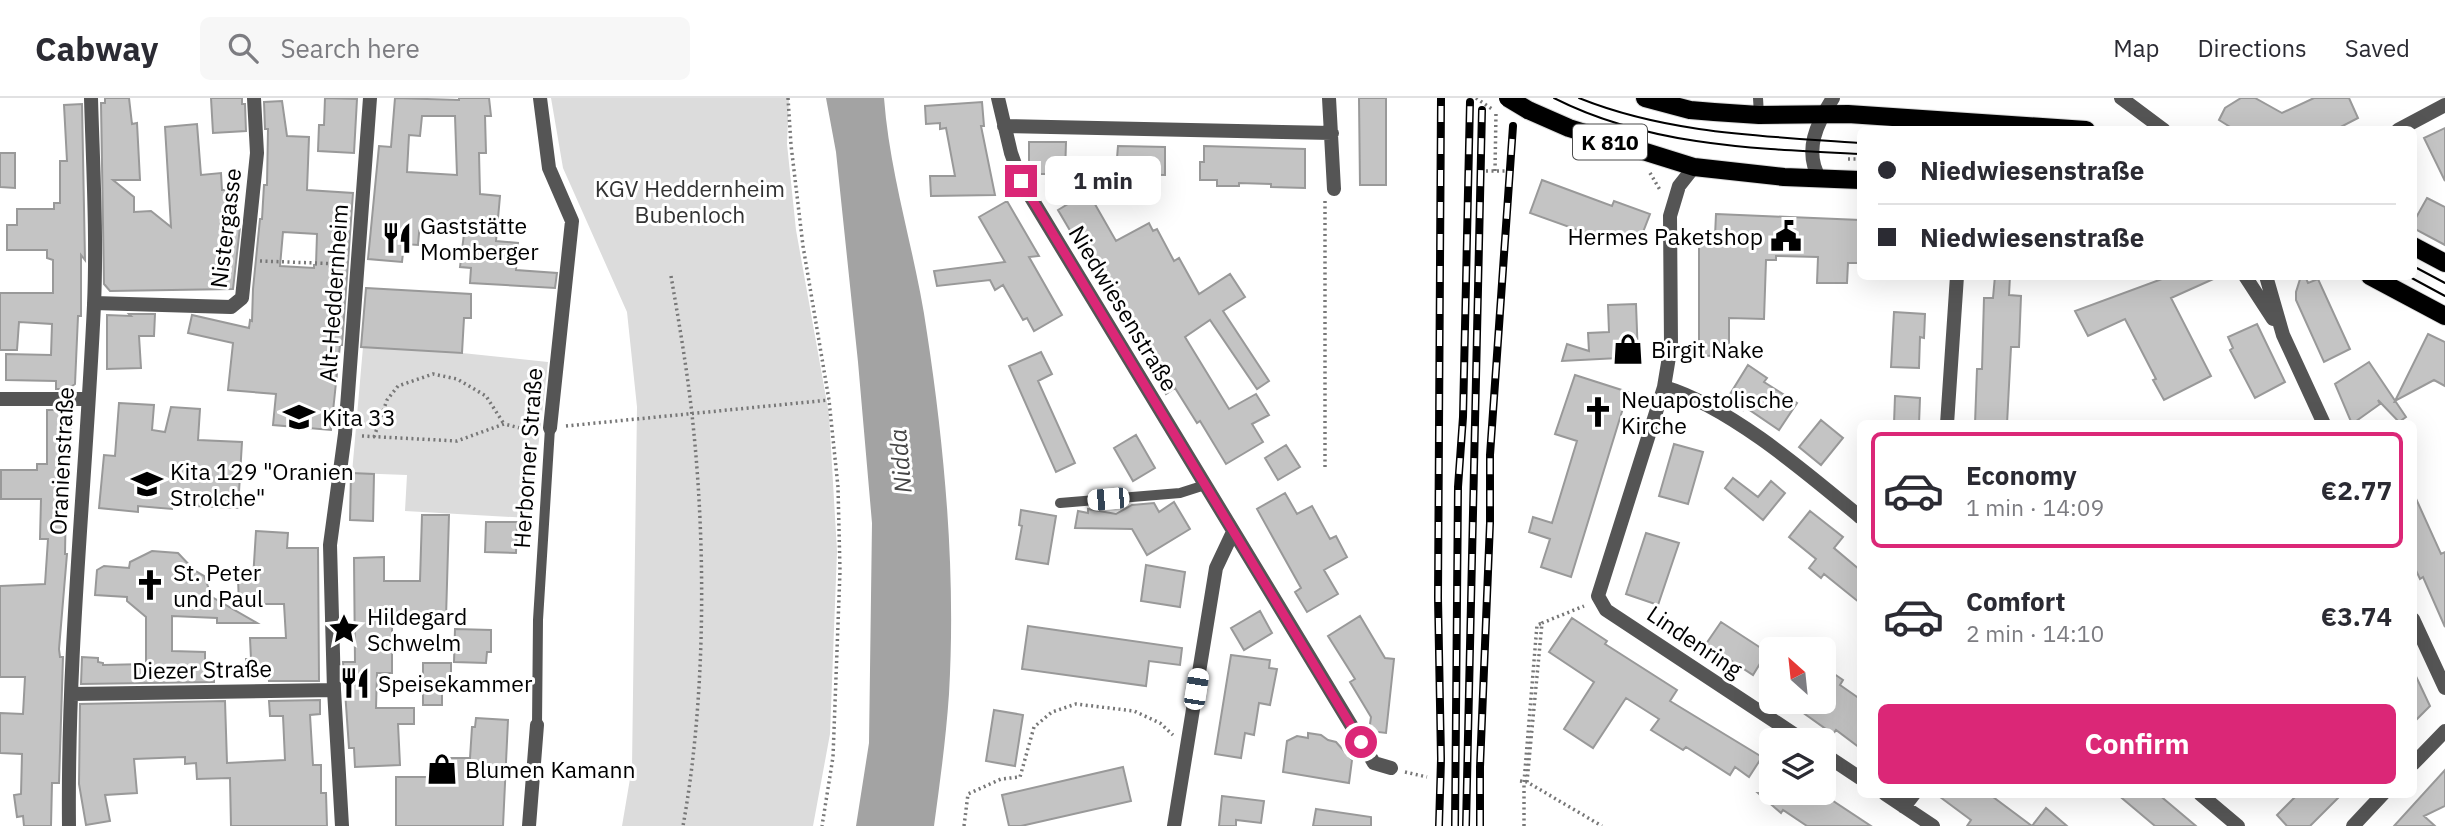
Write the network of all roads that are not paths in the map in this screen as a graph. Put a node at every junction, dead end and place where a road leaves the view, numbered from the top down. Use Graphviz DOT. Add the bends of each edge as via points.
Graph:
graph roads {
  1 [pos="91,98"];
  2 [pos="254,98"];
  3 [pos="370,98"];
  4 [pos="540,98"];
  5 [pos="998,98"];
  6 [pos="1329,98"];
  7 [pos="1645,98"];
  8 [pos="1833,98"];
  9 [pos="2121,98"];
  10 [pos="1502,105"];
  11 [pos="2445,105"];
  12 [pos="1759,107"];
  13 [pos="1823,114"];
  14 [pos="1004,126"];
  15 [pos="2026,126"];
  16 [pos="2159,126"];
  17 [pos="2406,126"];
  18 [pos="1332,133"];
  19 [pos="1694,167"];
  20 [pos="1820,179"];
  21 [pos="1857,180"];
  22 [pos="1334,189"];
  23 [pos="2417,248"];
  24 [pos="2445,263"];
  25 [pos="1957,280"];
  26 [pos="2248,280"];
  27 [pos="2270,280"];
  28 [pos="2378,280"];
  29 [pos="94,303"];
  30 [pos="2445,316"];
  31 [pos="2283,335"];
  32 [pos="1664,387"];
  33 [pos="87,398"];
  34 [pos="0,399"];
  35 [pos="1947,420"];
  36 [pos="2322,420"];
  37 [pos="550,428"];
  38 [pos="1205,485"];
  39 [pos="1060,503"];
  40 [pos="1857,514"];
  41 [pos="1233,532"];
  42 [pos="2417,628"];
  43 [pos="2445,688"];
  44 [pos="334,690"];
  45 [pos="72,694"];
  46 [pos="537,725"];
  47 [pos="1785,728"];
  48 [pos="2445,731"];
  49 [pos="2417,760"];
  50 [pos="1836,762"];
  51 [pos="1391,768"];
  52 [pos="1857,776"];
  53 [pos="1891,798"];
  54 [pos="1911,798"];
  55 [pos="2205,798"];
  56 [pos="2379,798"];
  57 [pos="1904,807"];
  58 [pos="69,826"];
  59 [pos="342,826"];
  60 [pos="529,826"];
  61 [pos="1174,826"];
  62 [pos="1933,826"];
  63 [pos="2238,826"];
  64 [pos="2353,826"];
  1 -- 29 [label="street, Oranienstraße"];
  2 -- 29 [label="street, Nistergasse" via="257,153 242,298 231,307"];
  3 -- 44 [label="street, Alt-Heddernheim" via="345,434 330,545"];
  4 -- 37 [label="street, Herborner Straße" via="550,168 572,221"];
  5 -- 14 [label="street, Niedwiesenstraße"];
  6 -- 18 [label="street"];
  7 -- 12 [label="main road, K 810" via="1690,110"];
  8 -- 13 [label="street"];
  9 -- 16 [label="street"];
  10 -- 19 [label="main road, K 810, bridge"];
  11 -- 17 [label="street"];
  12 -- 13 [label="main road, K 810"];
  13 -- 15 [label="main road, K 810"];
  13 -- 20 [label="street" via="1811,152"];
  14 -- 18 [label="street"];
  14 -- 38 [label="street, Niedwiesenstraße" via="1021,181"];
  18 -- 22 [label="street"];
  19 -- 20 [label="main road, K 810"];
  19 -- 32 [label="street" via="1679,186 1670,216 1671,345"];
  20 -- 21 [label="main road, K 810"];
  23 -- 24 [label="main road"];
  25 -- 35 [label="street"];
  26 -- 31 [label="street"];
  27 -- 31 [label="street"];
  28 -- 30 [label="main road"];
  29 -- 33 [label="street, Oranienstraße"];
  31 -- 36 [label="street"];
  32 -- 40 [label="street" via="1689,394 1743,428"];
  32 -- 47 [label="street, Lindenring" via="1599,600 1606,610"];
  33 -- 34 [label="street"];
  33 -- 45 [label="street, Oranienstraße"];
  37 -- 46 [label="lane, Herborner Straße" via="538,620"];
  38 -- 39 [label="lane" via="1180,493"];
  38 -- 41 [label="street, Niedwiesenstraße"];
  41 -- 51 [label="street, Niedwiesenstraße" via="1374,763"];
  41 -- 61 [label="street" via="1216,568"];
  42 -- 43 [label="street"];
  44 -- 45 [label="street, Diezer Straße"];
  44 -- 59 [label="street, Alt-Heddernheim"];
  45 -- 58 [label="street, Oranienstraße"];
  46 -- 60 [label="street, Herborner Straße"];
  48 -- 49 [label="street"];
  50 -- 52 [label="street"];
  53 -- 57 [label="street"];
  54 -- 57 [label="street"];
  55 -- 63 [label="street"];
  56 -- 64 [label="street"];
  57 -- 62 [label="street"];
}
